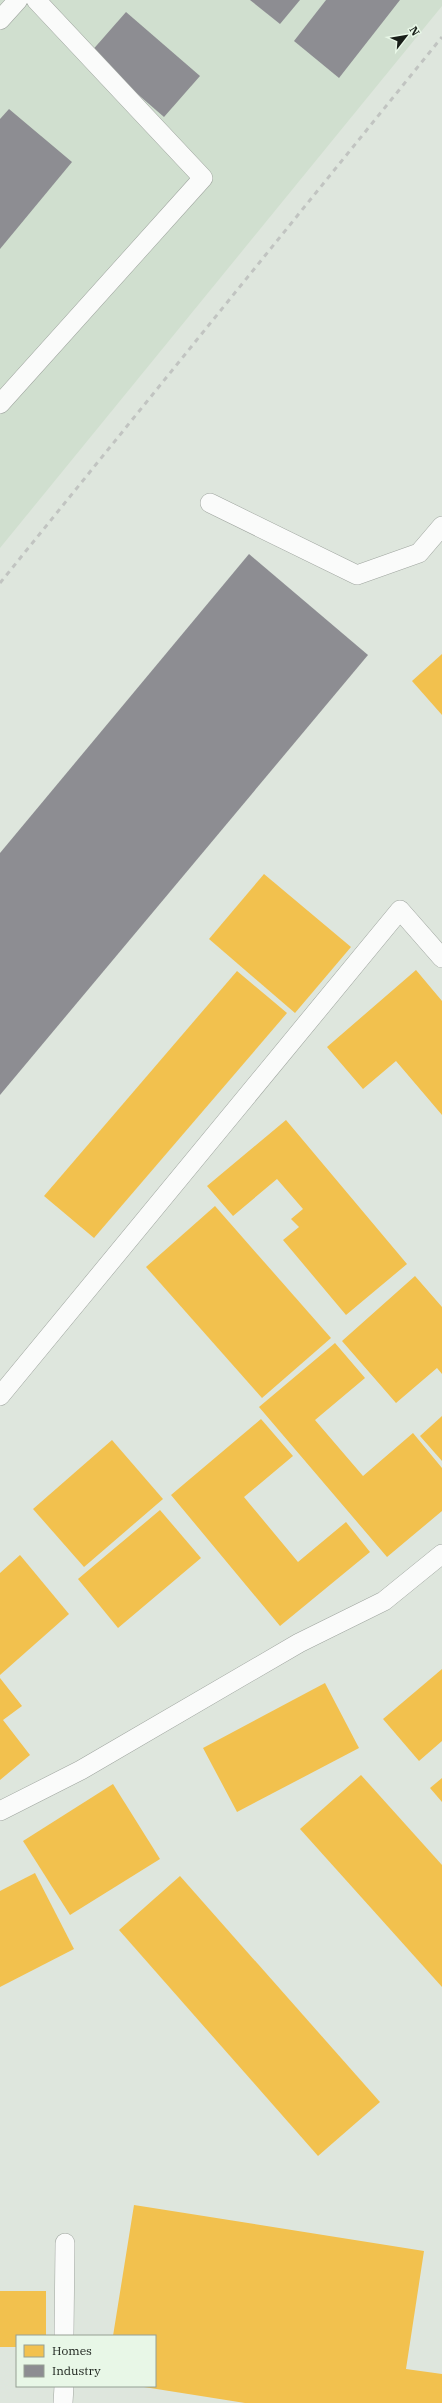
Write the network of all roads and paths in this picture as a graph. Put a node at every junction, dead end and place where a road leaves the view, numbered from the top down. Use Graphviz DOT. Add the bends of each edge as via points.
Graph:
graph roads {
  1 [pos="18,0"];
  2 [pos="36,0"];
  3 [pos="0,20"];
  4 [pos="0,404"];
  5 [pos="210,502"];
  6 [pos="442,526"];
  7 [pos="442,958"];
  8 [pos="0,1396"];
  9 [pos="442,1554"];
  10 [pos="0,1811"];
  11 [pos="65,2243"];
  12 [pos="64,2335"];
  13 [pos="64,2387"];
  14 [pos="63,2403"];
  1 -- 3 [label="lane"];
  2 -- 4 [label="lane" via="203,178"];
  5 -- 6 [label="lane" via="356,575 419,553"];
  7 -- 8 [label="lane" via="400,910"];
  9 -- 10 [label="lane" via="384,1601 299,1643 80,1770"];
  11 -- 12 [label="lane"];
  13 -- 14 [label="lane"];
}
